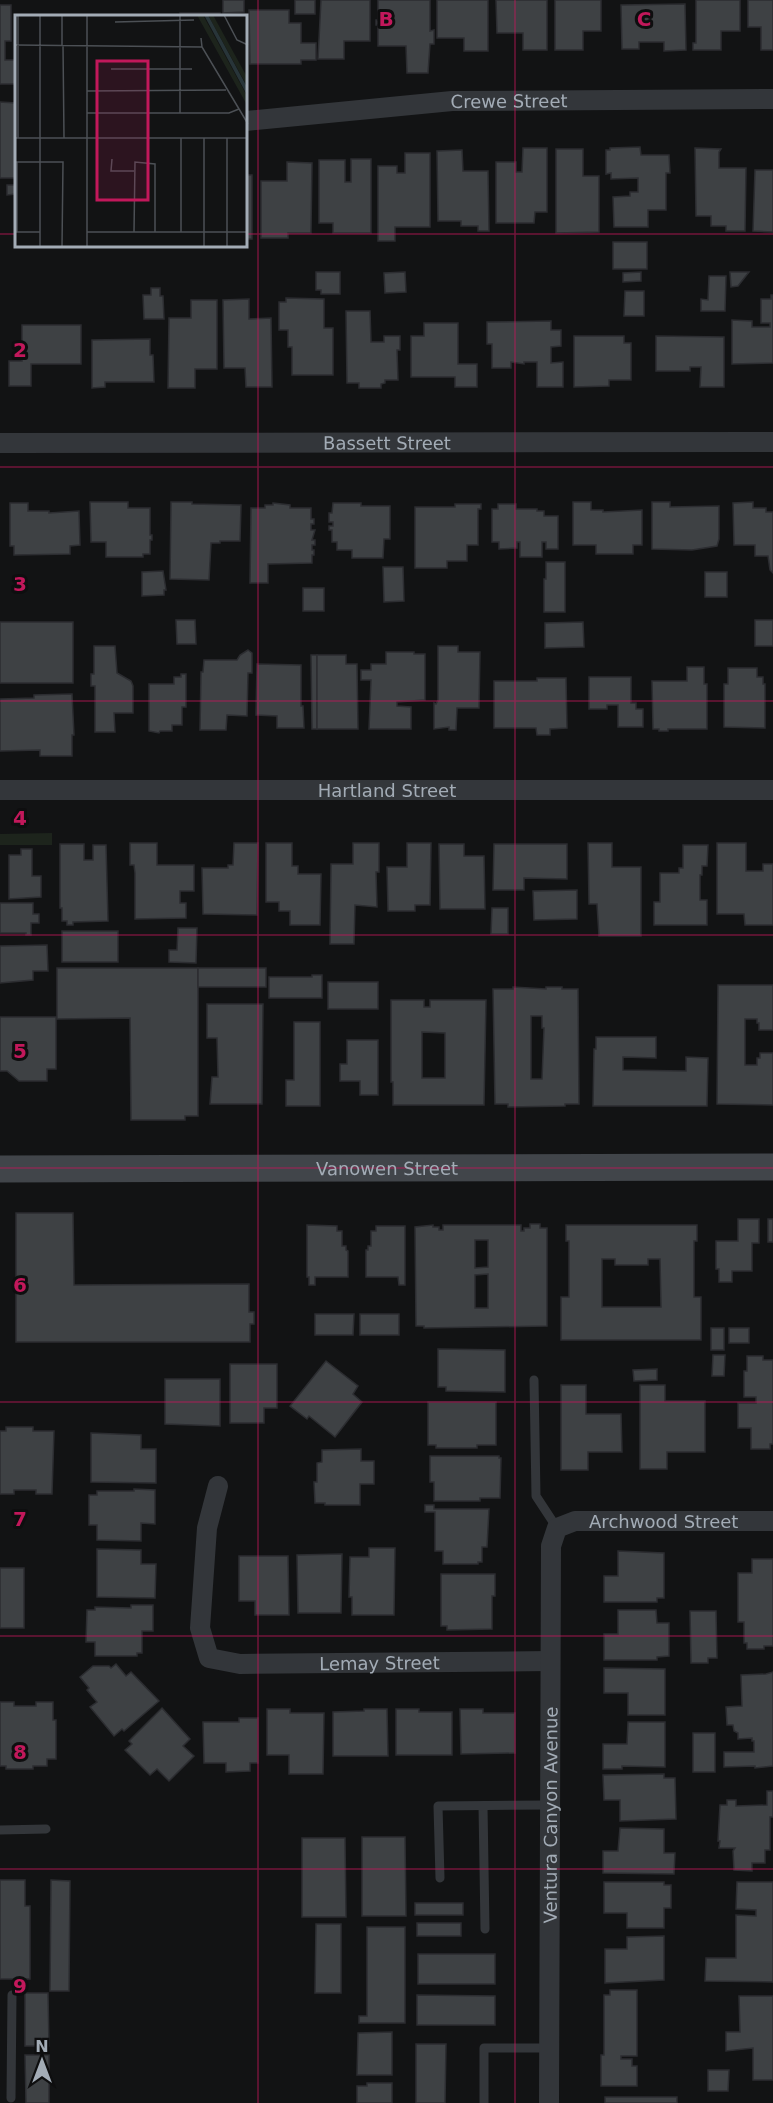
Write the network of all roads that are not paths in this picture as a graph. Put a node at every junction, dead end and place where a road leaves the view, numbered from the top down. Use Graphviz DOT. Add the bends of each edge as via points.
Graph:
graph roads {
  1 [pos="773,99"];
  2 [pos="248,121"];
  3 [pos="773,442"];
  4 [pos="0,443"];
  5 [pos="0,790"];
  6 [pos="773,790"];
  7 [pos="773,1167"];
  8 [pos="0,1169"];
  9 [pos="534,1380"];
  10 [pos="218,1486"];
  11 [pos="773,1521"];
  12 [pos="557,1528"];
  13 [pos="550,1662"];
  14 [pos="549,1805"];
  15 [pos="483,1806"];
  16 [pos="46,1829"];
  17 [pos="0,1830"];
  18 [pos="440,1878"];
  19 [pos="485,1929"];
  20 [pos="12,1995"];
  21 [pos="12,2044"];
  22 [pos="0,2045"];
  23 [pos="549,2048"];
  24 [pos="11,2098"];
  25 [pos="484,2103"];
  26 [pos="549,2103"];
  1 -- 2 [label="street, Crewe Street" via="452,101"];
  3 -- 4 [label="street, Bassett Street"];
  5 -- 6 [label="street, Hartland Street"];
  7 -- 8 [label="main road, Vanowen Street"];
  9 -- 12 [label="lane" via="536,1496"];
  10 -- 13 [label="street, Lemay Street" via="207,1528 200,1628 209,1658 240,1664"];
  11 -- 12 [label="street, Archwood Street" via="575,1521"];
  12 -- 13 [label="street, Ventura Canyon Avenue" via="551,1546"];
  13 -- 14 [label="street, Ventura Canyon Avenue"];
  14 -- 15 [label="lane"];
  14 -- 23 [label="street, Ventura Canyon Avenue"];
  15 -- 18 [label="lane" via="438,1806"];
  15 -- 19 [label="lane"];
  16 -- 17 [label="lane"];
  20 -- 21 [label="lane"];
  21 -- 22 [label="lane"];
  21 -- 24 [label="lane"];
  23 -- 25 [label="lane" via="484,2048"];
  23 -- 26 [label="street, Ventura Canyon Avenue"];
}
